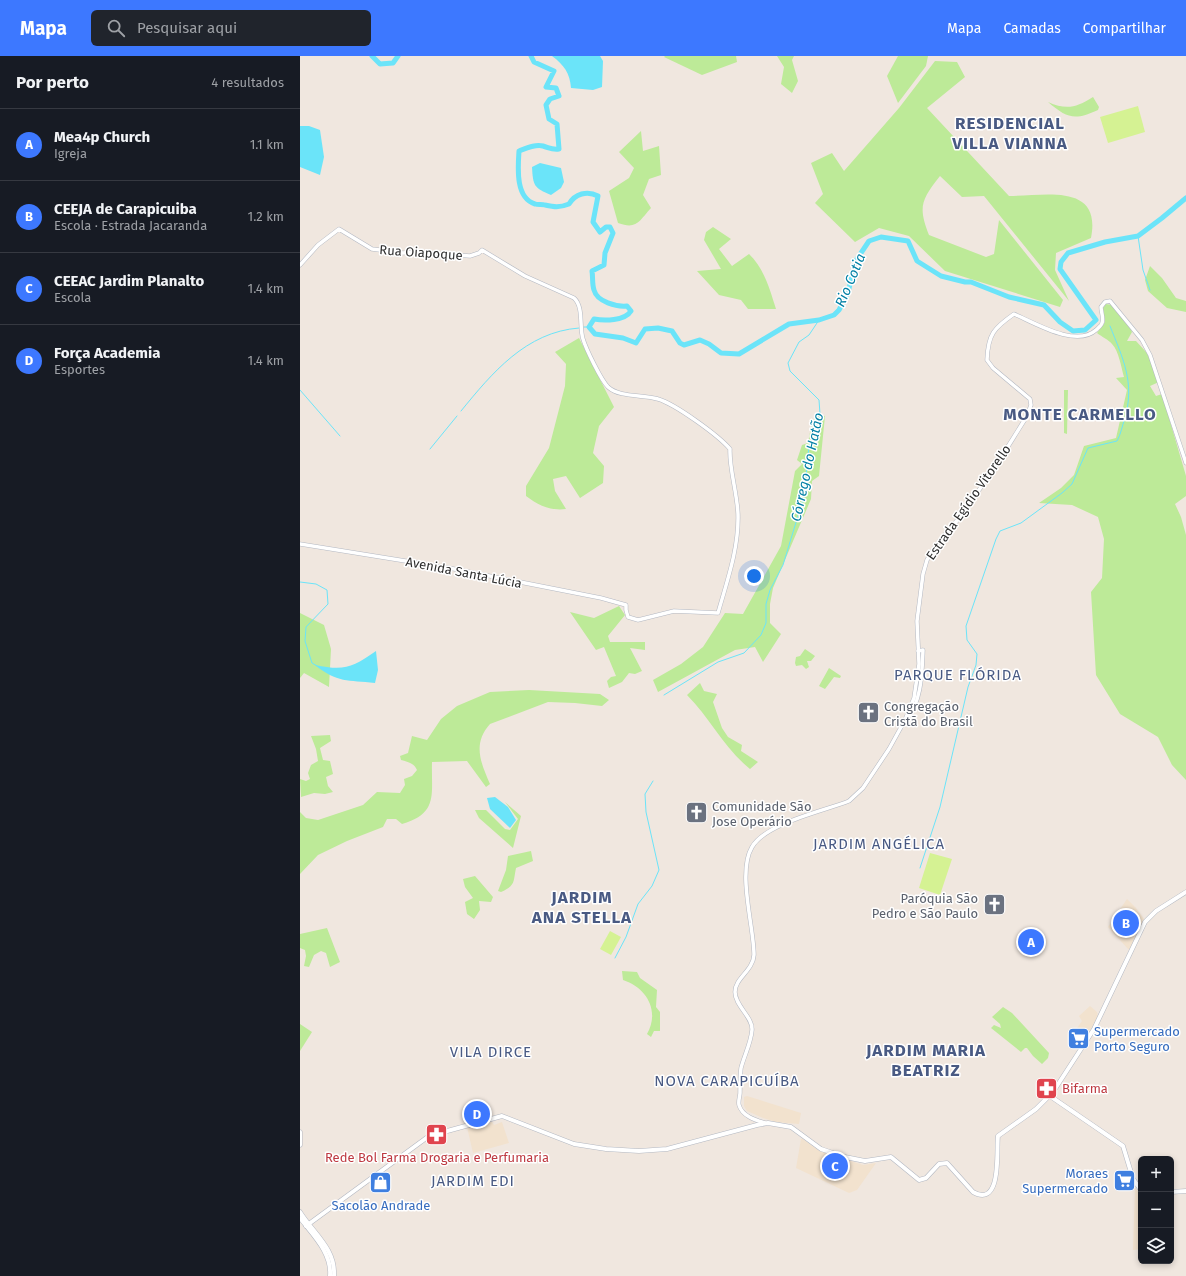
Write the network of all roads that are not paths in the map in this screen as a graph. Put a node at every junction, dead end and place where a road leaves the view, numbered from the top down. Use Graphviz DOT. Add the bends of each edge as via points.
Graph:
graph roads {
  1 [pos="300,265"];
  2 [pos="1186,463"];
  3 [pos="300,544"];
  4 [pos="626,605"];
  5 [pos="918,651"];
  6 [pos="905,720"];
  7 [pos="1186,892"];
  8 [pos="1050,1096"];
  9 [pos="768,1123"];
  10 [pos="300,1132"];
  11 [pos="300,1145"];
  12 [pos="1138,1186"];
  13 [pos="1186,1191"];
  14 [pos="1174,1192"];
  15 [pos="300,1212"];
  16 [pos="300,1218"];
  17 [pos="308,1225"];
  18 [pos="330,1276"];
  19 [pos="334,1276"];
  1 -- 4 [label="street, Rua Oiapoque" via="339,229 364,245 382,251 470,256 482,250 525,276 576,300 583,340 600,376 609,388 660,400 716,436 730,449 738,521 733,560 718,614 674,611 634,620 628,617"];
  2 -- 5 [label="street, Estrada Egídio Vitorello" via="1150,355 1142,340 1110,300 1102,304 1102,323 1094,332 1081,337 1067,336 1014,314 994,330 987,360 1030,399 1031,405 1019,430 974,498 924,566 917,621"];
  3 -- 4 [label="street, Avenida Santa Lúcia" via="449,568"];
  5 -- 6 [label="street, Estrada Egídio Vitorello" via="914,698"];
  5 -- 6 [label="street" via="923,650 918,693 913,709"];
  6 -- 9 [label="street" via="879,766 856,796 842,804 791,820 753,844 747,863 753,959 749,970 736,987 736,996 752,1028 741,1068 739,1103 749,1117"];
  7 -- 8 [label="main road" via="1156,911 1145,922 1094,1029"];
  8 -- 9 [label="main road" via="998,1136 998,1166 994,1184 989,1192 978,1194 970,1189 947,1163 939,1164 926,1178 919,1180 890,1157 865,1161 845,1157 821,1149 791,1127"];
  8 -- 12 [label="main road" via="1123,1146 1133,1179"];
  9 -- 17 [label="main road" via="649,1152 581,1146 502,1116 429,1136"];
  10 -- 11 [label="main road"];
  13 -- 14 [label="main road"];
  15 -- 17 [label="main road"];
  16 -- 17 [label="main road"];
  17 -- 18 [label="main road" via="327,1257"];
  17 -- 19 [label="main road" via="333,1259"];
}
